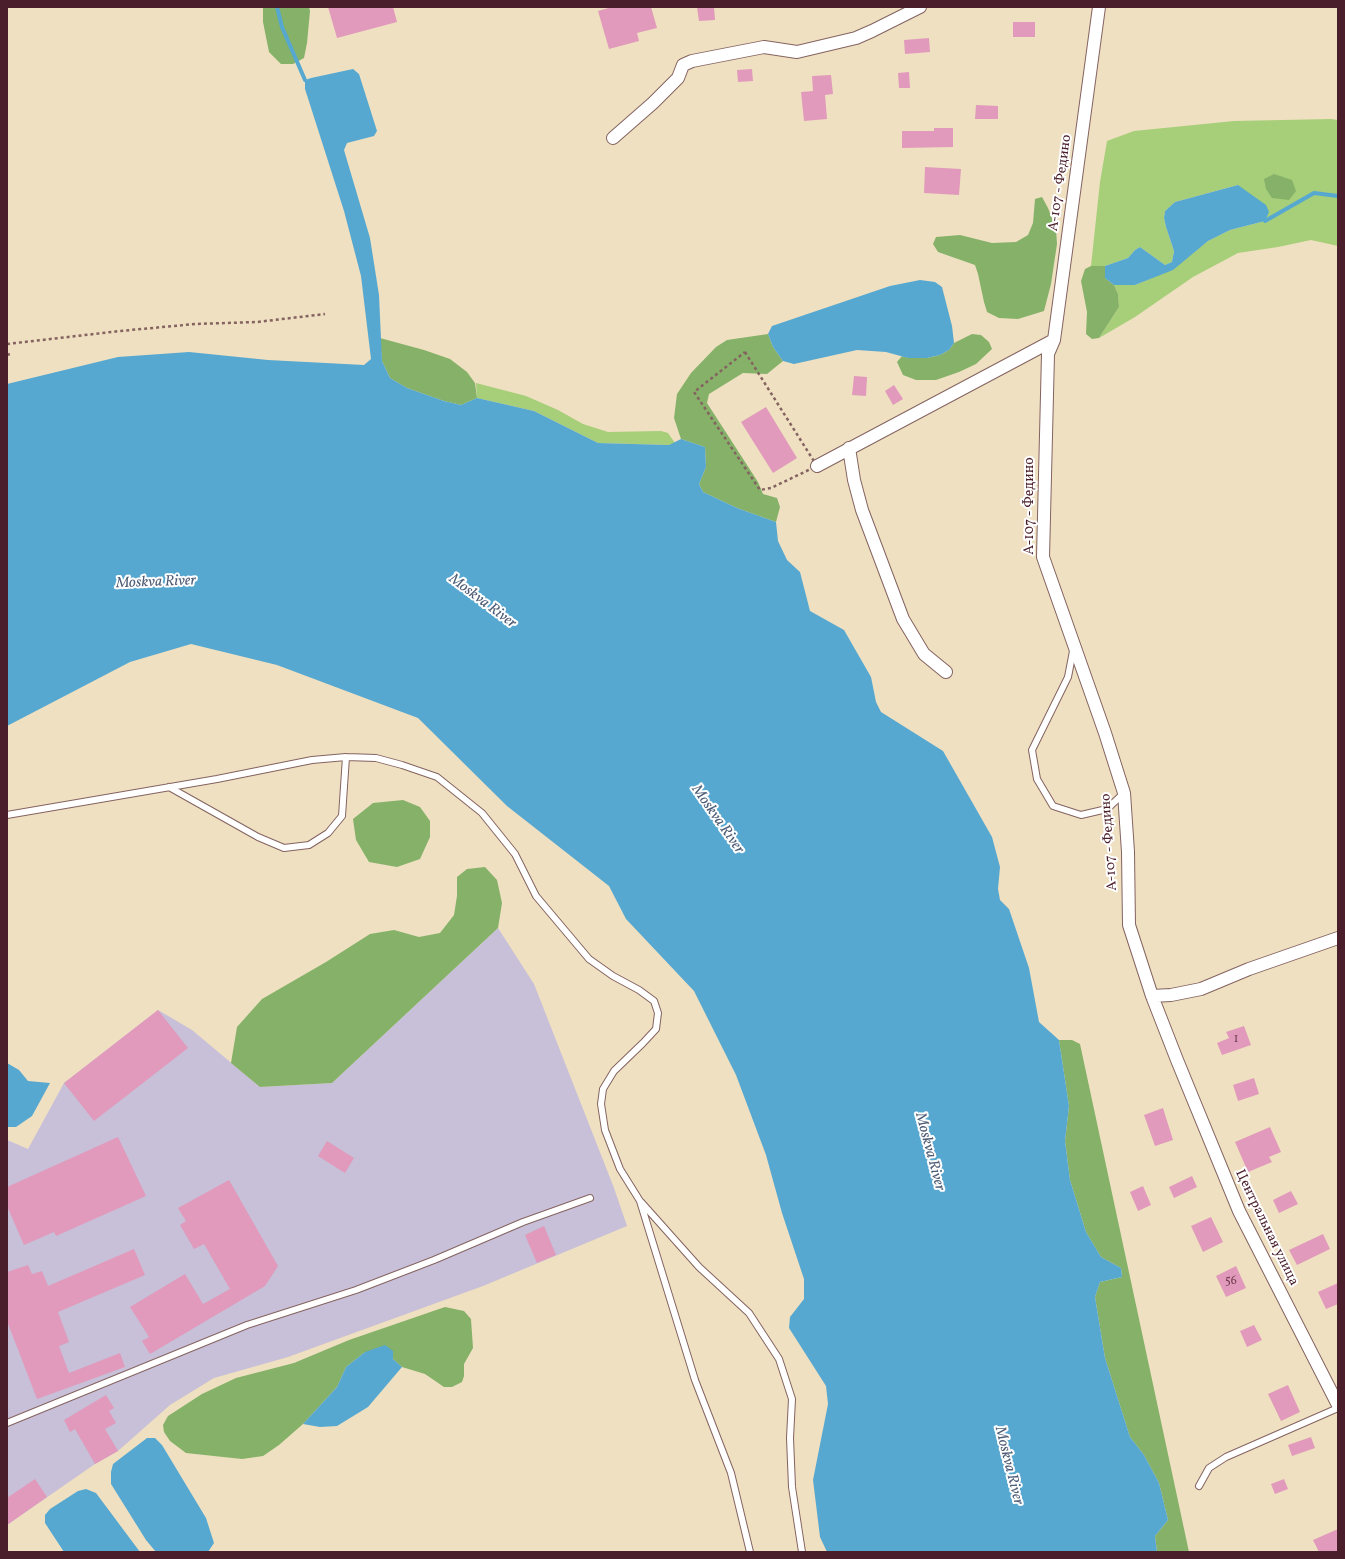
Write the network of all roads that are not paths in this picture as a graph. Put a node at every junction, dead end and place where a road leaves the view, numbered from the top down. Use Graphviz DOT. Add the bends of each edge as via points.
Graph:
graph roads {
  1 [pos="920,7"];
  2 [pos="1099,7"];
  3 [pos="613,138"];
  4 [pos="1054,340"];
  5 [pos="849,448"];
  6 [pos="817,466"];
  7 [pos="1074,646"];
  8 [pos="946,672"];
  9 [pos="346,757"];
  10 [pos="169,787"];
  11 [pos="1124,793"];
  12 [pos="7,815"];
  13 [pos="1338,938"];
  14 [pos="1152,996"];
  15 [pos="1177,1060"];
  16 [pos="590,1198"];
  17 [pos="640,1201"];
  18 [pos="1338,1407"];
  19 [pos="7,1423"];
  20 [pos="1200,1486"];
  21 [pos="750,1552"];
  22 [pos="802,1552"];
  1 -- 3 [label="street" via="862,35 797,52 764,47 692,61 683,65 678,78"];
  2 -- 4 [label="street, А-107 - Федино"];
  4 -- 5 [label="street"];
  4 -- 7 [label="street, А-107 - Федино" via="1048,354 1043,557"];
  5 -- 6 [label="street"];
  5 -- 8 [label="street" via="862,510 904,619 924,654"];
  7 -- 11 [label="street, А-107 - Федино"];
  7 -- 11 [label="lane" via="1068,677 1032,750 1037,779 1054,806 1081,815 1107,809"];
  9 -- 10 [label="lane" via="312,760"];
  9 -- 10 [label="lane" via="342,816 328,833 309,845 284,848 258,837"];
  9 -- 17 [label="lane" via="376,758 402,765 437,777 461,796 482,813 515,854 536,896 589,959 654,1001 658,1013 656,1029 614,1071 603,1089 605,1130 620,1169"];
  10 -- 12 [label="lane"];
  11 -- 14 [label="street, А-107 - Федино" via="1129,925"];
  13 -- 14 [label="street" via="1201,989"];
  14 -- 15 [label="street, А-107 - Федино"];
  15 -- 18 [label="street, Центральная улица" via="1239,1212"];
  16 -- 19 [label="lane" via="523,1222 356,1290 247,1326"];
  17 -- 21 [label="lane" via="695,1380 731,1472"];
  17 -- 22 [label="lane" via="699,1267 749,1313 779,1359 792,1399 792,1487"];
  18 -- 20 [label="lane" via="1226,1457 1209,1468"];
}
